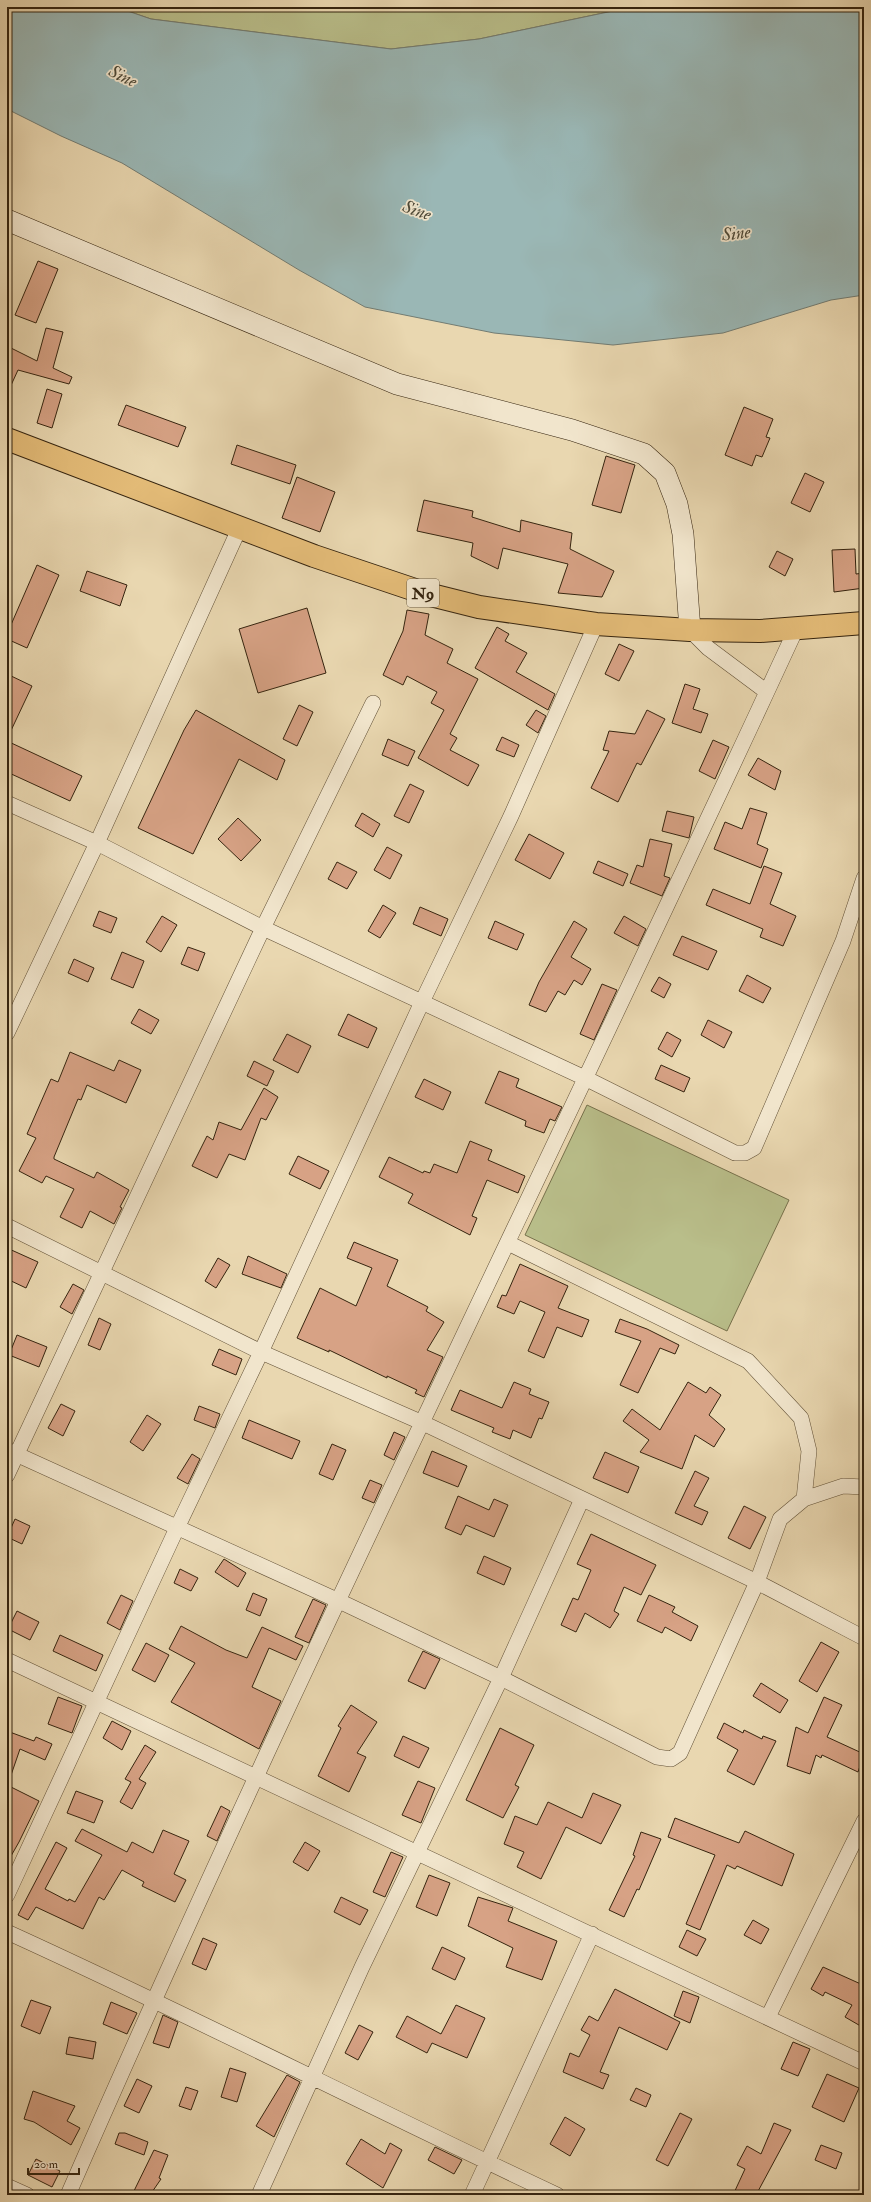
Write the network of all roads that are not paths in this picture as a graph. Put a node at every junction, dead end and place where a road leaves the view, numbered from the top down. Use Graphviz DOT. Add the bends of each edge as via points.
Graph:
graph roads {
  1 [pos="7,220"];
  2 [pos="7,439"];
  3 [pos="239,529"];
  4 [pos="864,623"];
  5 [pos="596,624"];
  6 [pos="796,629"];
  7 [pos="690,630"];
  8 [pos="767,692"];
  9 [pos="373,703"];
  10 [pos="7,803"];
  11 [pos="97,843"];
  12 [pos="864,878"];
  13 [pos="263,928"];
  14 [pos="422,1002"];
  15 [pos="7,1033"];
  16 [pos="587,1079"];
  17 [pos="7,1226"];
  18 [pos="508,1243"];
  19 [pos="102,1274"];
  20 [pos="261,1352"];
  21 [pos="423,1423"];
  22 [pos="12,1453"];
  23 [pos="7,1475"];
  24 [pos="864,1487"];
  25 [pos="582,1499"];
  26 [pos="804,1499"];
  27 [pos="177,1528"];
  28 [pos="757,1582"];
  29 [pos="339,1601"];
  30 [pos="864,1638"];
  31 [pos="7,1660"];
  32 [pos="500,1678"];
  33 [pos="97,1703"];
  34 [pos="256,1778"];
  35 [pos="864,1821"];
  36 [pos="415,1853"];
  37 [pos="7,1895"];
  38 [pos="7,1932"];
  39 [pos="592,1934"];
  40 [pos="154,1999"];
  41 [pos="768,2017"];
  42 [pos="864,2063"];
  43 [pos="313,2076"];
  44 [pos="488,2163"];
  45 [pos="7,2186"];
  46 [pos="27,2195"];
  47 [pos="68,2195"];
  48 [pos="260,2195"];
  49 [pos="472,2195"];
  50 [pos="557,2195"];
  1 -- 7 [label="street" via="396,384 572,430 644,454 665,473 677,504 683,534"];
  2 -- 3 [label="main road, N9"];
  3 -- 5 [label="main road, N9" via="427,594 479,607"];
  3 -- 11 [label="street"];
  4 -- 6 [label="main road, N9"];
  5 -- 7 [label="main road, N9"];
  5 -- 14 [label="street" via="511,816"];
  6 -- 7 [label="main road, N9"];
  6 -- 8 [label="street"];
  7 -- 8 [label="street" via="708,648"];
  8 -- 16 [label="street"];
  9 -- 13 [label="street"];
  10 -- 11 [label="street"];
  11 -- 13 [label="street"];
  11 -- 15 [label="street"];
  12 -- 16 [label="street" via="843,942 754,1148 745,1153 735,1153"];
  13 -- 14 [label="street"];
  13 -- 19 [label="street"];
  14 -- 16 [label="street"];
  14 -- 20 [label="street"];
  16 -- 18 [label="street"];
  17 -- 19 [label="street"];
  18 -- 21 [label="street"];
  18 -- 26 [label="street" via="748,1361 801,1418 809,1451"];
  19 -- 20 [label="street"];
  19 -- 22 [label="street"];
  20 -- 21 [label="street"];
  20 -- 27 [label="street"];
  21 -- 25 [label="street"];
  21 -- 29 [label="street"];
  22 -- 23 [label="street"];
  22 -- 27 [label="street"];
  24 -- 26 [label="street" via="843,1486"];
  25 -- 28 [label="street"];
  25 -- 32 [label="street"];
  26 -- 28 [label="street" via="780,1519"];
  27 -- 29 [label="street"];
  27 -- 33 [label="street"];
  28 -- 30 [label="street"];
  28 -- 32 [label="street" via="680,1753 671,1759 657,1757"];
  29 -- 32 [label="street"];
  29 -- 34 [label="street"];
  31 -- 33 [label="street"];
  32 -- 36 [label="street"];
  33 -- 34 [label="street"];
  33 -- 37 [label="street"];
  34 -- 36 [label="street"];
  34 -- 40 [label="street"];
  35 -- 41 [label="street"];
  36 -- 39 [label="street"];
  36 -- 43 [label="street"];
  38 -- 40 [label="street"];
  39 -- 41 [label="street"];
  39 -- 44 [label="street"];
  40 -- 43 [label="street"];
  40 -- 47 [label="street"];
  41 -- 42 [label="street"];
  43 -- 44 [label="street"];
  43 -- 48 [label="street"];
  44 -- 49 [label="street"];
  44 -- 50 [label="street"];
  45 -- 46 [label="street"];
}
